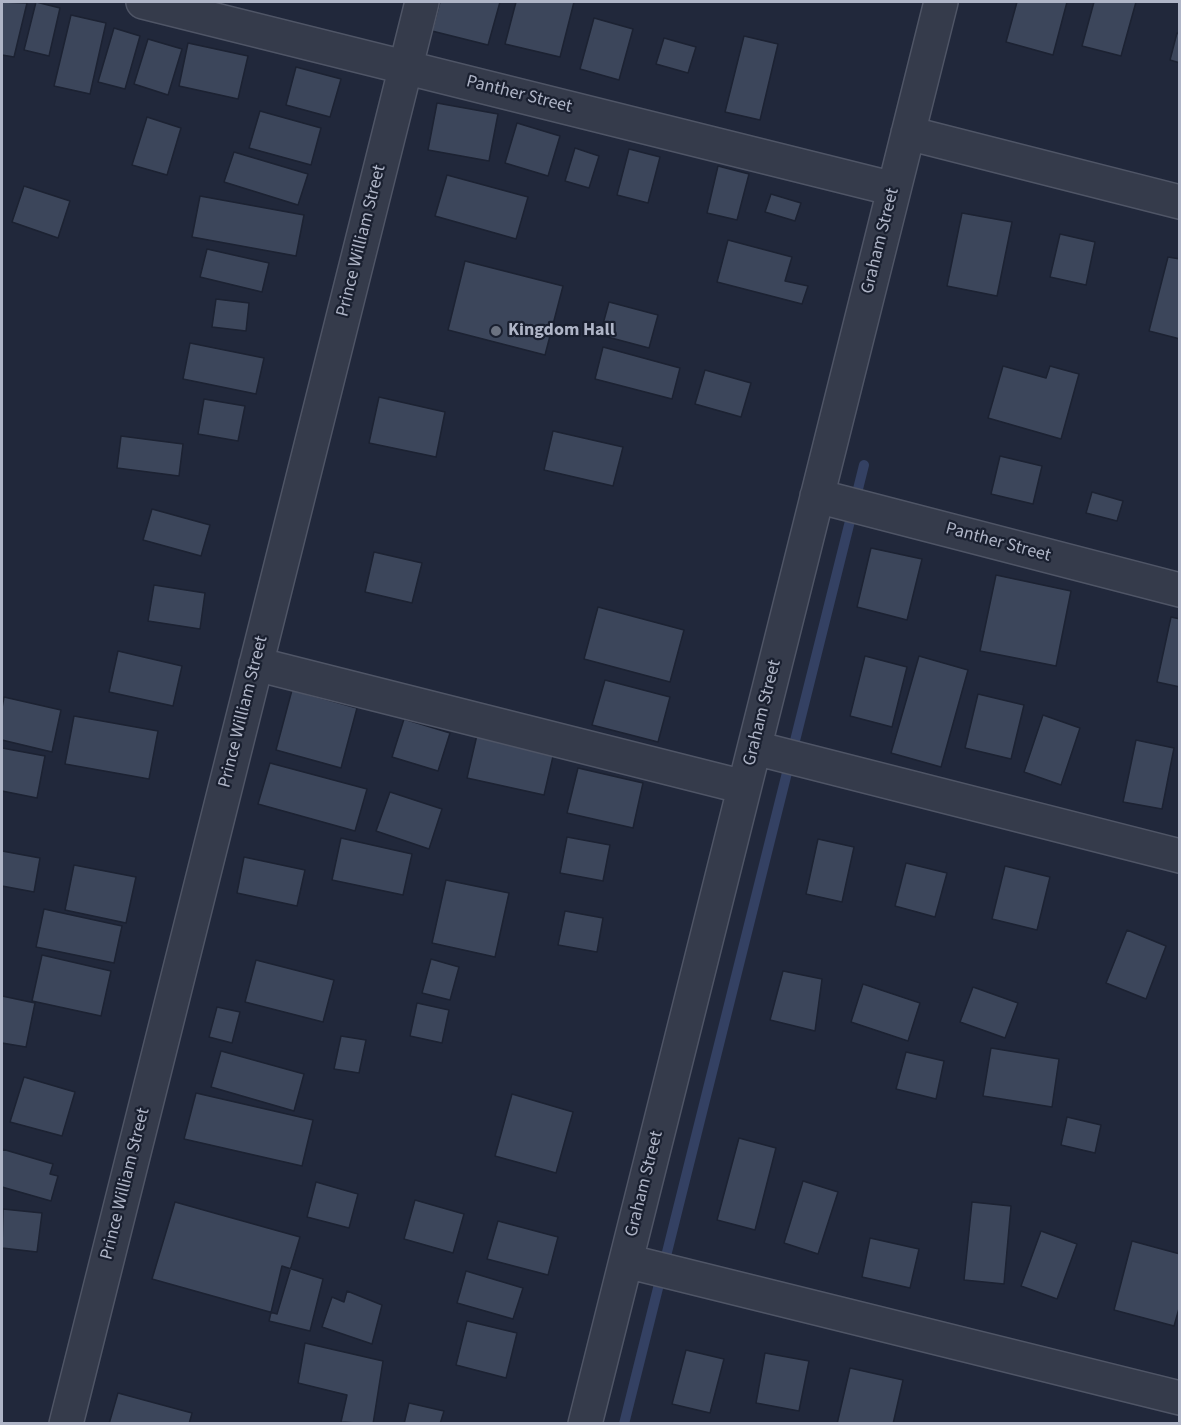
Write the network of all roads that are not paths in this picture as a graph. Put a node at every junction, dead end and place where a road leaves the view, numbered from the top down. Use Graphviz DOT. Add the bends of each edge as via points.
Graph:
graph roads {
  1 [pos="143,2"];
  2 [pos="422,2"];
  3 [pos="941,2"];
  4 [pos="406,67"];
  5 [pos="908,133"];
  6 [pos="894,189"];
  7 [pos="1179,202"];
  8 [pos="817,496"];
  9 [pos="1179,590"];
  10 [pos="256,664"];
  11 [pos="754,748"];
  12 [pos="735,785"];
  13 [pos="1179,856"];
  14 [pos="626,1261"];
  15 [pos="1179,1398"];
  16 [pos="66,1424"];
  17 [pos="585,1424"];
  1 -- 4 [label="street, Panther Street"];
  2 -- 4 [label="street, Prince William Street"];
  3 -- 5 [label="street, Graham Street"];
  4 -- 6 [label="street, Panther Street"];
  4 -- 10 [label="street, Prince William Street"];
  5 -- 6 [label="street, Graham Street"];
  5 -- 7 [label="street"];
  6 -- 8 [label="street, Graham Street"];
  8 -- 9 [label="street, Panther Street"];
  8 -- 11 [label="street, Graham Street"];
  10 -- 12 [label="street"];
  10 -- 16 [label="street, Prince William Street"];
  11 -- 12 [label="street, Graham Street"];
  11 -- 13 [label="street"];
  12 -- 14 [label="street, Graham Street"];
  14 -- 15 [label="street"];
  14 -- 17 [label="street, Graham Street"];
}
